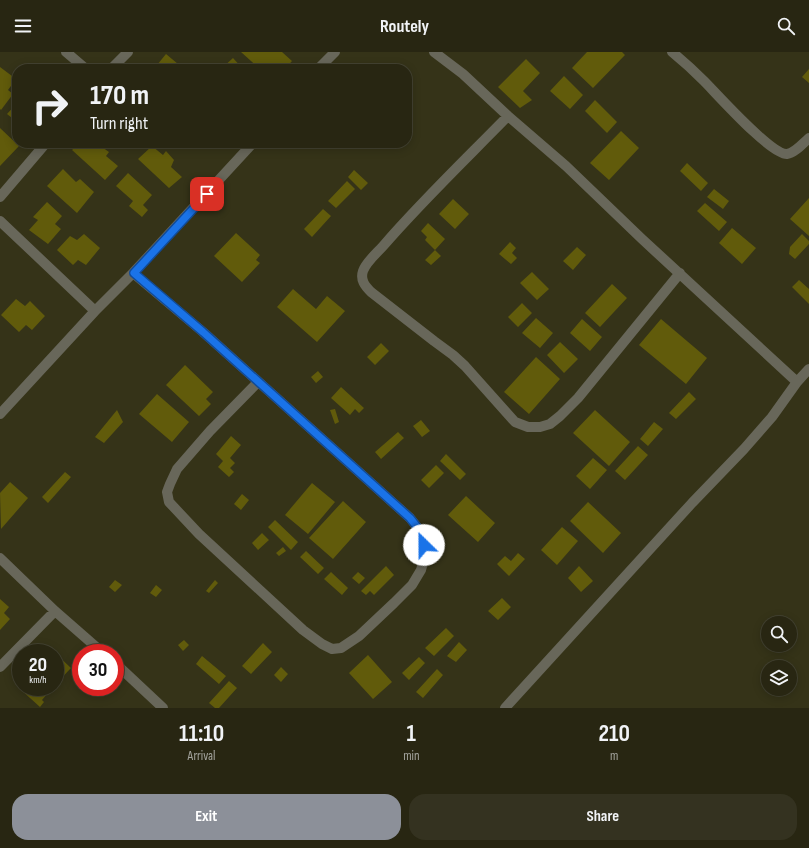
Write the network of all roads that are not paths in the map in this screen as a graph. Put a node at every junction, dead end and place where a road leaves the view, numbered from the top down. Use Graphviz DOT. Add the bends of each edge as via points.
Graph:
graph roads {
  1 [pos="66,52"];
  2 [pos="128,52"];
  3 [pos="334,52"];
  4 [pos="434,52"];
  5 [pos="672,52"];
  6 [pos="80,64"];
  7 [pos="116,64"];
  8 [pos="323,64"];
  9 [pos="508,116"];
  10 [pos="809,138"];
  11 [pos="42,148"];
  12 [pos="248,148"];
  13 [pos="0,197"];
  14 [pos="0,221"];
  15 [pos="134,273"];
  16 [pos="680,273"];
  17 [pos="95,311"];
  18 [pos="809,369"];
  19 [pos="258,382"];
  20 [pos="797,382"];
  21 [pos="0,414"];
  22 [pos="0,558"];
  23 [pos="55,611"];
  24 [pos="93,644"];
  25 [pos="0,668"];
  26 [pos="124,671"];
  27 [pos="163,708"];
  28 [pos="505,708"];
  1 -- 6 [label="street"];
  2 -- 7 [label="street"];
  3 -- 8 [label="street"];
  4 -- 9 [label="street" via="463,74"];
  5 -- 10 [label="street" via="704,80 762,140 781,153 790,152"];
  9 -- 16 [label="street" via="566,166"];
  9 -- 16 [label="street" via="392,235 363,270 362,279 371,292 453,355 515,422 540,427 550,424 578,398"];
  11 -- 13 [label="street"];
  12 -- 15 [label="street"];
  14 -- 17 [label="street"];
  15 -- 17 [label="street"];
  15 -- 19 [label="street"];
  16 -- 20 [label="street"];
  17 -- 21 [label="street"];
  18 -- 20 [label="street"];
  19 -- 19 [label="street" via="410,518 421,532 424,559 412,585 359,636 341,648 332,649 303,630 199,534 169,502 167,492 177,469"];
  20 -- 28 [label="street" via="768,423"];
  22 -- 23 [label="street"];
  23 -- 24 [label="street"];
  23 -- 25 [label="street"];
  26 -- 27 [label="street"];
}
